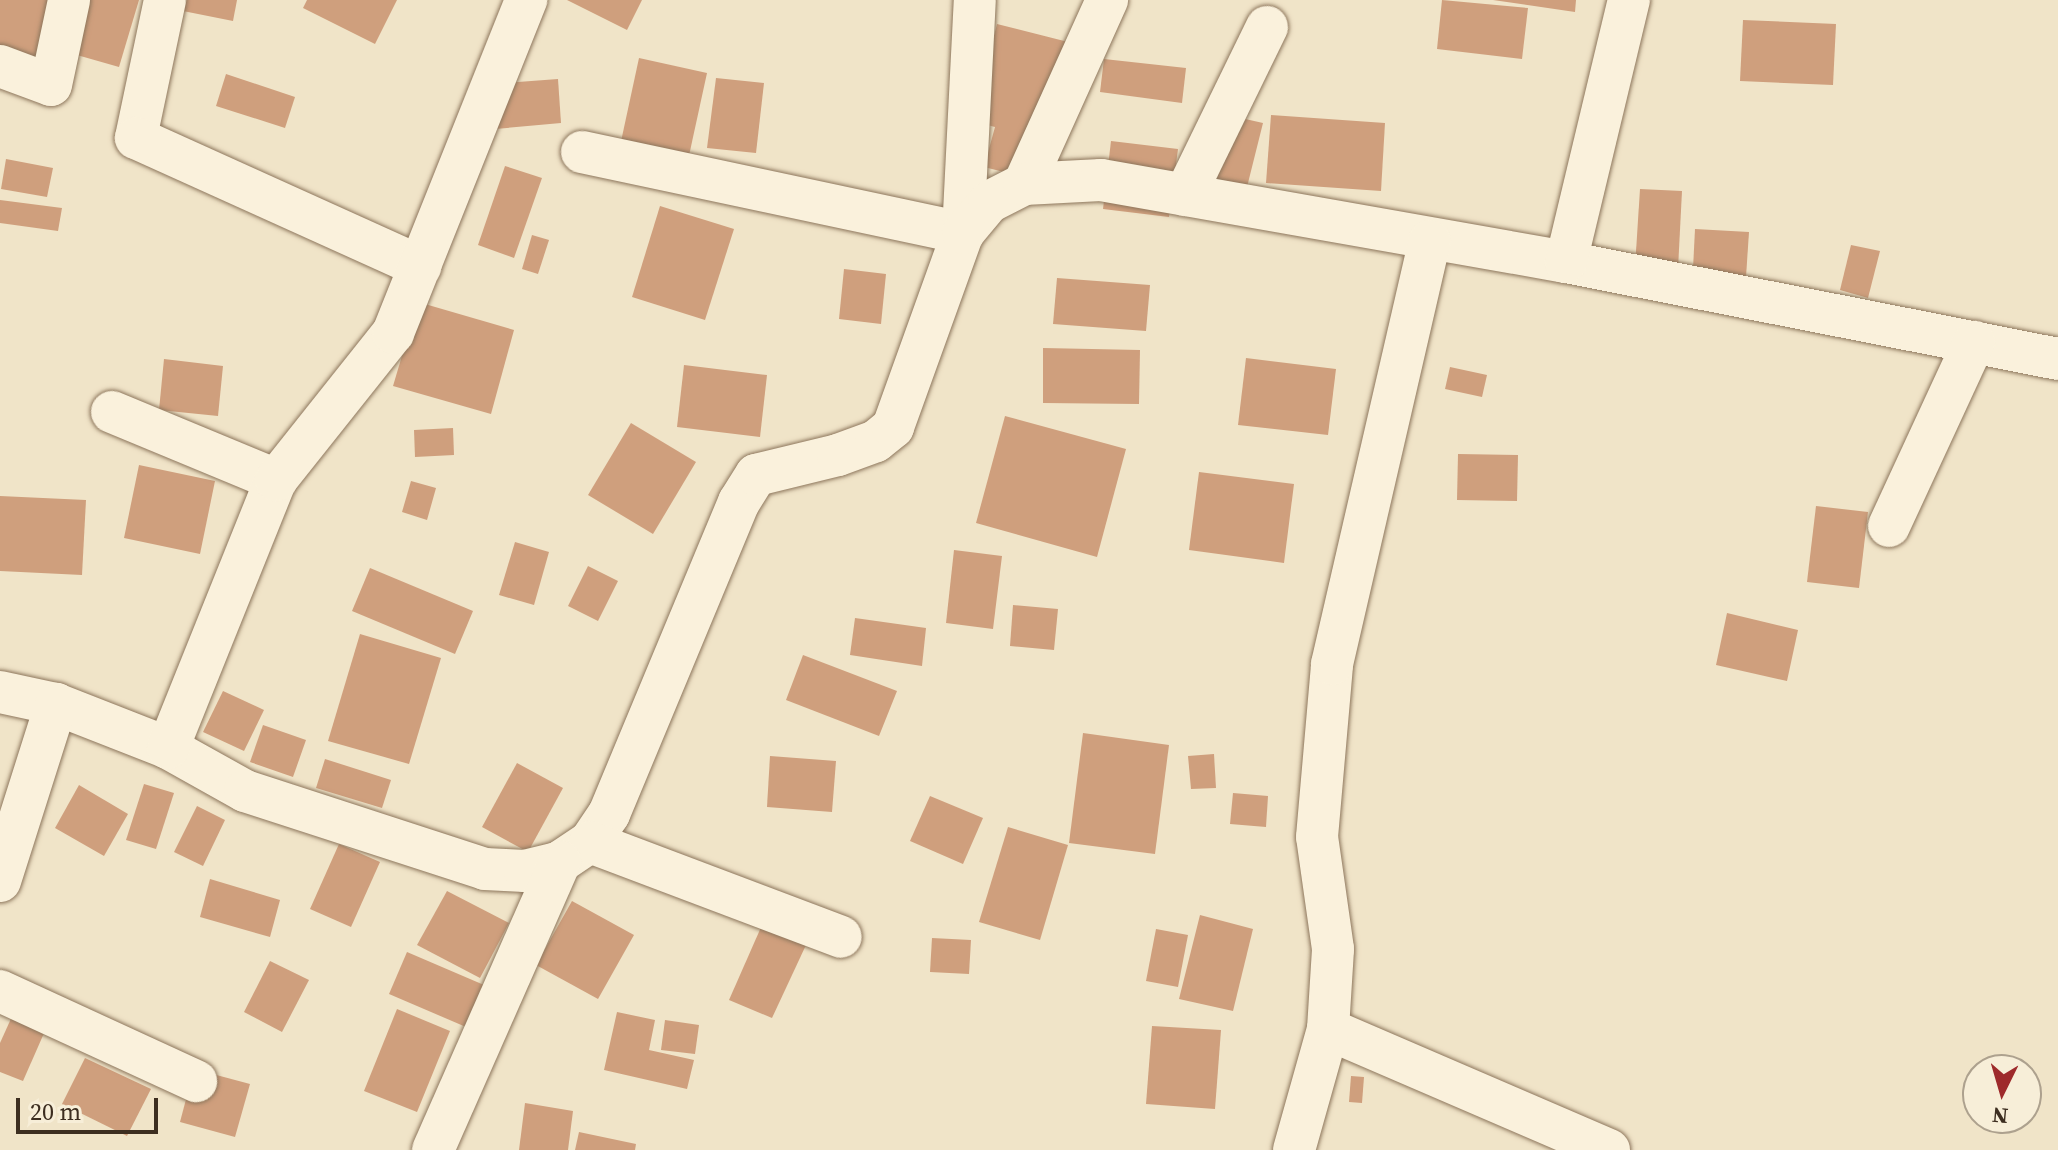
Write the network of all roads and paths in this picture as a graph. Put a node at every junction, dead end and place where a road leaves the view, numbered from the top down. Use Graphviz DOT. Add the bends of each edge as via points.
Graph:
graph roads {
  1 [pos="69,0"];
  2 [pos="165,0"];
  3 [pos="526,0"];
  4 [pos="975,0"];
  5 [pos="1107,0"];
  6 [pos="1629,0"];
  7 [pos="1267,27"];
  8 [pos="0,66"];
  9 [pos="582,152"];
  10 [pos="1024,184"];
  11 [pos="1185,195"];
  12 [pos="963,233"];
  13 [pos="1430,241"];
  14 [pos="1566,262"];
  15 [pos="420,266"];
  16 [pos="1974,342"];
  17 [pos="2058,359"];
  18 [pos="112,412"];
  19 [pos="276,480"];
  20 [pos="1889,526"];
  21 [pos="0,692"];
  22 [pos="56,704"];
  23 [pos="168,748"];
  24 [pos="575,852"];
  25 [pos="0,881"];
  26 [pos="841,937"];
  27 [pos="0,991"];
  28 [pos="1328,1029"];
  29 [pos="196,1081"];
  30 [pos="433,1150"];
  31 [pos="1294,1150"];
  32 [pos="1609,1150"];
  1 -- 8 [label="street" via="51,85"];
  2 -- 15 [label="street" via="136,138"];
  3 -- 15 [label="street"];
  4 -- 12 [label="street"];
  5 -- 10 [label="street"];
  6 -- 14 [label="street"];
  7 -- 11 [label="street"];
  9 -- 12 [label="street"];
  10 -- 11 [label="street" via="1101,180"];
  10 -- 12 [label="street" via="989,202"];
  11 -- 13 [label="street"];
  12 -- 24 [label="street" via="893,427 876,441 838,455 756,475 739,502 609,814"];
  13 -- 14 [label="street"];
  13 -- 28 [label="street" via="1332,664 1317,837 1333,949"];
  14 -- 16 [label="street"];
  15 -- 19 [label="street" via="393,333"];
  16 -- 17 [label="street"];
  16 -- 20 [label="street"];
  18 -- 19 [label="street"];
  19 -- 23 [label="street"];
  21 -- 22 [label="street"];
  22 -- 23 [label="street"];
  22 -- 25 [label="street"];
  23 -- 24 [label="street" via="245,791 485,869 525,871"];
  24 -- 26 [label="street"];
  24 -- 30 [label="street"];
  27 -- 29 [label="street"];
  28 -- 31 [label="street"];
  28 -- 32 [label="street"];
}
